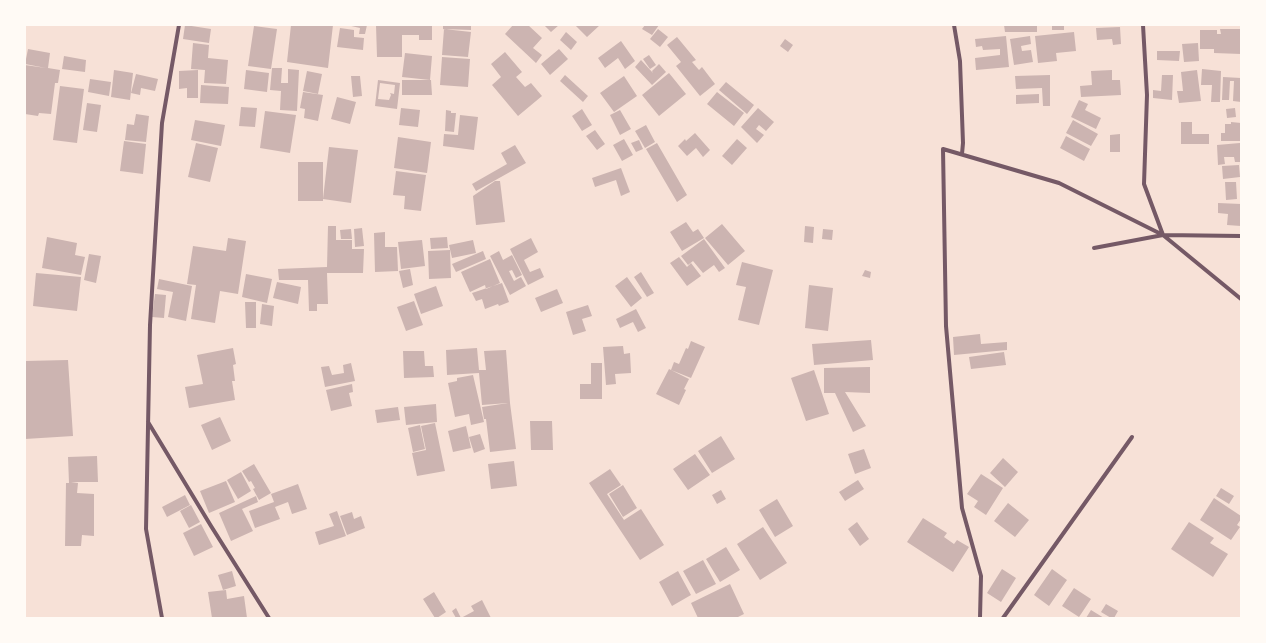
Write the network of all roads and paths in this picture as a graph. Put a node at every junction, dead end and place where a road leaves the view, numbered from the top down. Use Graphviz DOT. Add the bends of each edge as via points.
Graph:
graph roads {
  1 [pos="179,25"];
  2 [pos="954,25"];
  3 [pos="1143,25"];
  4 [pos="962,154"];
  5 [pos="1163,235"];
  6 [pos="1241,236"];
  7 [pos="1094,248"];
  8 [pos="1241,299"];
  9 [pos="148,422"];
  10 [pos="1132,437"];
  11 [pos="162,618"];
  12 [pos="268,618"];
  13 [pos="980,618"];
  14 [pos="1004,618"];
  1 -- 9 [label="street" via="162,123 150,325"];
  2 -- 4 [label="street" via="960,61"];
  3 -- 5 [label="street" via="1147,95 1144,184"];
  4 -- 5 [label="street" via="1059,183"];
  4 -- 13 [label="street" via="943,149 946,326 962,508 981,576"];
  5 -- 6 [label="street"];
  5 -- 7 [label="street"];
  5 -- 8 [label="street"];
  9 -- 11 [label="street" via="146,530"];
  9 -- 12 [label="street"];
  10 -- 14 [label="street"];
}
